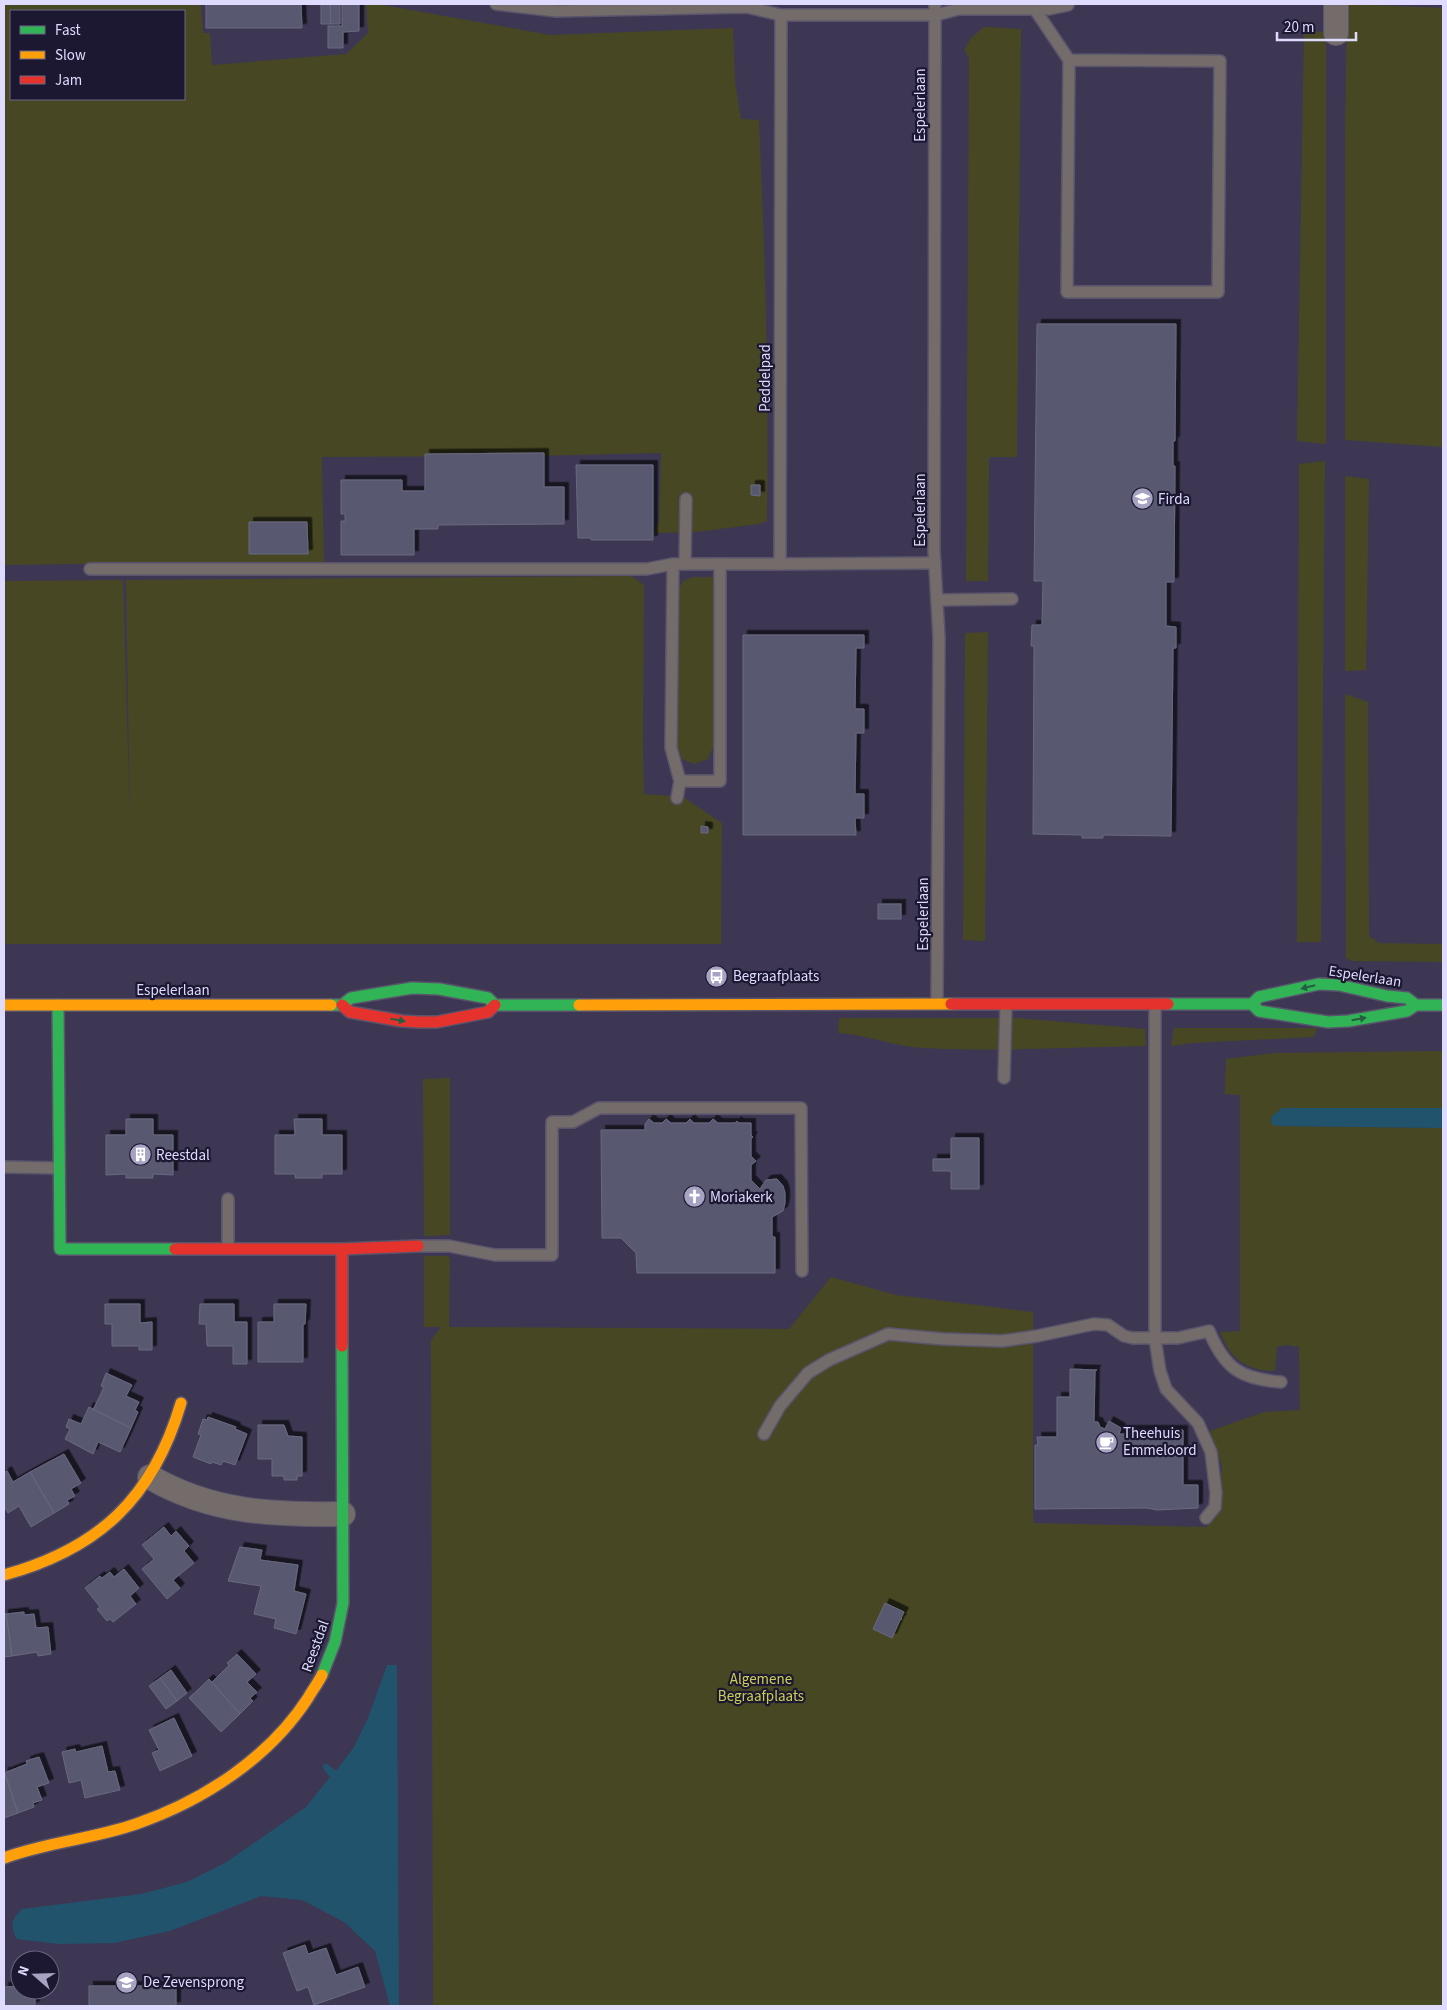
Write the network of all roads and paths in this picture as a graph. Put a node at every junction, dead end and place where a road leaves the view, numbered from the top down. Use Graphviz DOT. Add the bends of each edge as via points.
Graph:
graph roads {
  1 [pos="496,4"];
  2 [pos="1336,4"];
  3 [pos="1068,5"];
  4 [pos="986,6"];
  5 [pos="1034,8"];
  6 [pos="936,9"];
  7 [pos="781,15"];
  8 [pos="1336,33"];
  9 [pos="1069,60"];
  10 [pos="686,499"];
  11 [pos="935,563"];
  12 [pos="673,564"];
  13 [pos="685,564"];
  14 [pos="720,564"];
  15 [pos="780,564"];
  16 [pos="90,569"];
  17 [pos="1012,599"];
  18 [pos="937,600"];
  19 [pos="680,781"];
  20 [pos="677,798"];
  21 [pos="937,1004"];
  22 [pos="1006,1004"];
  23 [pos="1155,1004"];
  24 [pos="1252,1004"];
  25 [pos="4,1005"];
  26 [pos="58,1005"];
  27 [pos="342,1005"];
  28 [pos="495,1005"];
  29 [pos="1416,1005"];
  30 [pos="1443,1005"];
  31 [pos="1004,1078"];
  32 [pos="4,1167"];
  33 [pos="59,1168"];
  34 [pos="228,1199"];
  35 [pos="418,1246"];
  36 [pos="228,1249"];
  37 [pos="342,1249"];
  38 [pos="802,1271"];
  39 [pos="1155,1339"];
  40 [pos="1281,1382"];
  41 [pos="181,1402"];
  42 [pos="764,1434"];
  43 [pos="150,1477"];
  44 [pos="342,1514"];
  45 [pos="1206,1518"];
  46 [pos="4,1575"];
  47 [pos="4,1858"];
  1 -- 7 [label="lane" via="556,11 747,7"];
  2 -- 8 [label="street"];
  3 -- 5 [label="lane"];
  4 -- 5 [label="lane"];
  4 -- 6 [label="lane"];
  5 -- 9 [label="lane"];
  6 -- 7 [label="lane"];
  6 -- 11 [label="lane, Espelerlaan"];
  7 -- 15 [label="lane, Peddelpad"];
  9 -- 9 [label="lane" via="1067,292 1218,292 1220,61"];
  10 -- 13 [label="lane"];
  11 -- 15 [label="lane"];
  11 -- 18 [label="lane, Espelerlaan"];
  12 -- 13 [label="lane"];
  12 -- 16 [label="lane" via="647,568"];
  12 -- 19 [label="lane" via="671,748"];
  13 -- 14 [label="lane"];
  14 -- 15 [label="lane"];
  14 -- 19 [label="lane" via="720,781"];
  17 -- 18 [label="lane"];
  18 -- 21 [label="lane, Espelerlaan"];
  19 -- 20 [label="lane"];
  21 -- 22 [label="main road, Espelerlaan"];
  21 -- 28 [label="main road, Espelerlaan"];
  22 -- 23 [label="main road, Espelerlaan"];
  22 -- 31 [label="lane"];
  23 -- 24 [label="main road, Espelerlaan"];
  23 -- 39 [label="lane"];
  24 -- 29 [label="main road, Espelerlaan, one-way" via="1259,1011 1328,1022 1407,1011"];
  29 -- 24 [label="main road, Espelerlaan, one-way" via="1408,998 1328,984 1259,997"];
  25 -- 26 [label="main road, Espelerlaan"];
  26 -- 27 [label="main road, Espelerlaan"];
  26 -- 33 [label="main road"];
  27 -- 28 [label="main road, Espelerlaan" via="351,998 412,988 439,989 488,998"];
  27 -- 28 [label="main road, Espelerlaan, one-way" via="350,1012 402,1022 426,1022 488,1012"];
  29 -- 30 [label="main road, Espelerlaan"];
  32 -- 33 [label="lane"];
  33 -- 36 [label="main road" via="60,1249"];
  34 -- 36 [label="lane"];
  35 -- 37 [label="main road"];
  35 -- 38 [label="lane" via="449,1246 495,1255 552,1254 552,1122 573,1122 599,1108 801,1108"];
  36 -- 37 [label="main road"];
  37 -- 44 [label="main road, Reestdal"];
  39 -- 40 [label="lane" via="1209,1331 1224,1359 1235,1371 1250,1378"];
  39 -- 42 [label="lane" via="1128,1338 1108,1325 1097,1324 1002,1341 888,1334 808,1373 780,1406"];
  39 -- 45 [label="lane" via="1166,1389 1198,1423 1211,1452 1215,1507"];
  41 -- 43 [label="main road" via="168,1442"];
  43 -- 44 [label="street" via="186,1494 236,1509 270,1514"];
  43 -- 46 [label="main road" via="118,1514 76,1547 40,1564"];
  44 -- 47 [label="main road, Reestdal" via="343,1603 337,1639 317,1684 291,1721 272,1741 226,1780 179,1807 134,1824 63,1839"];
}
